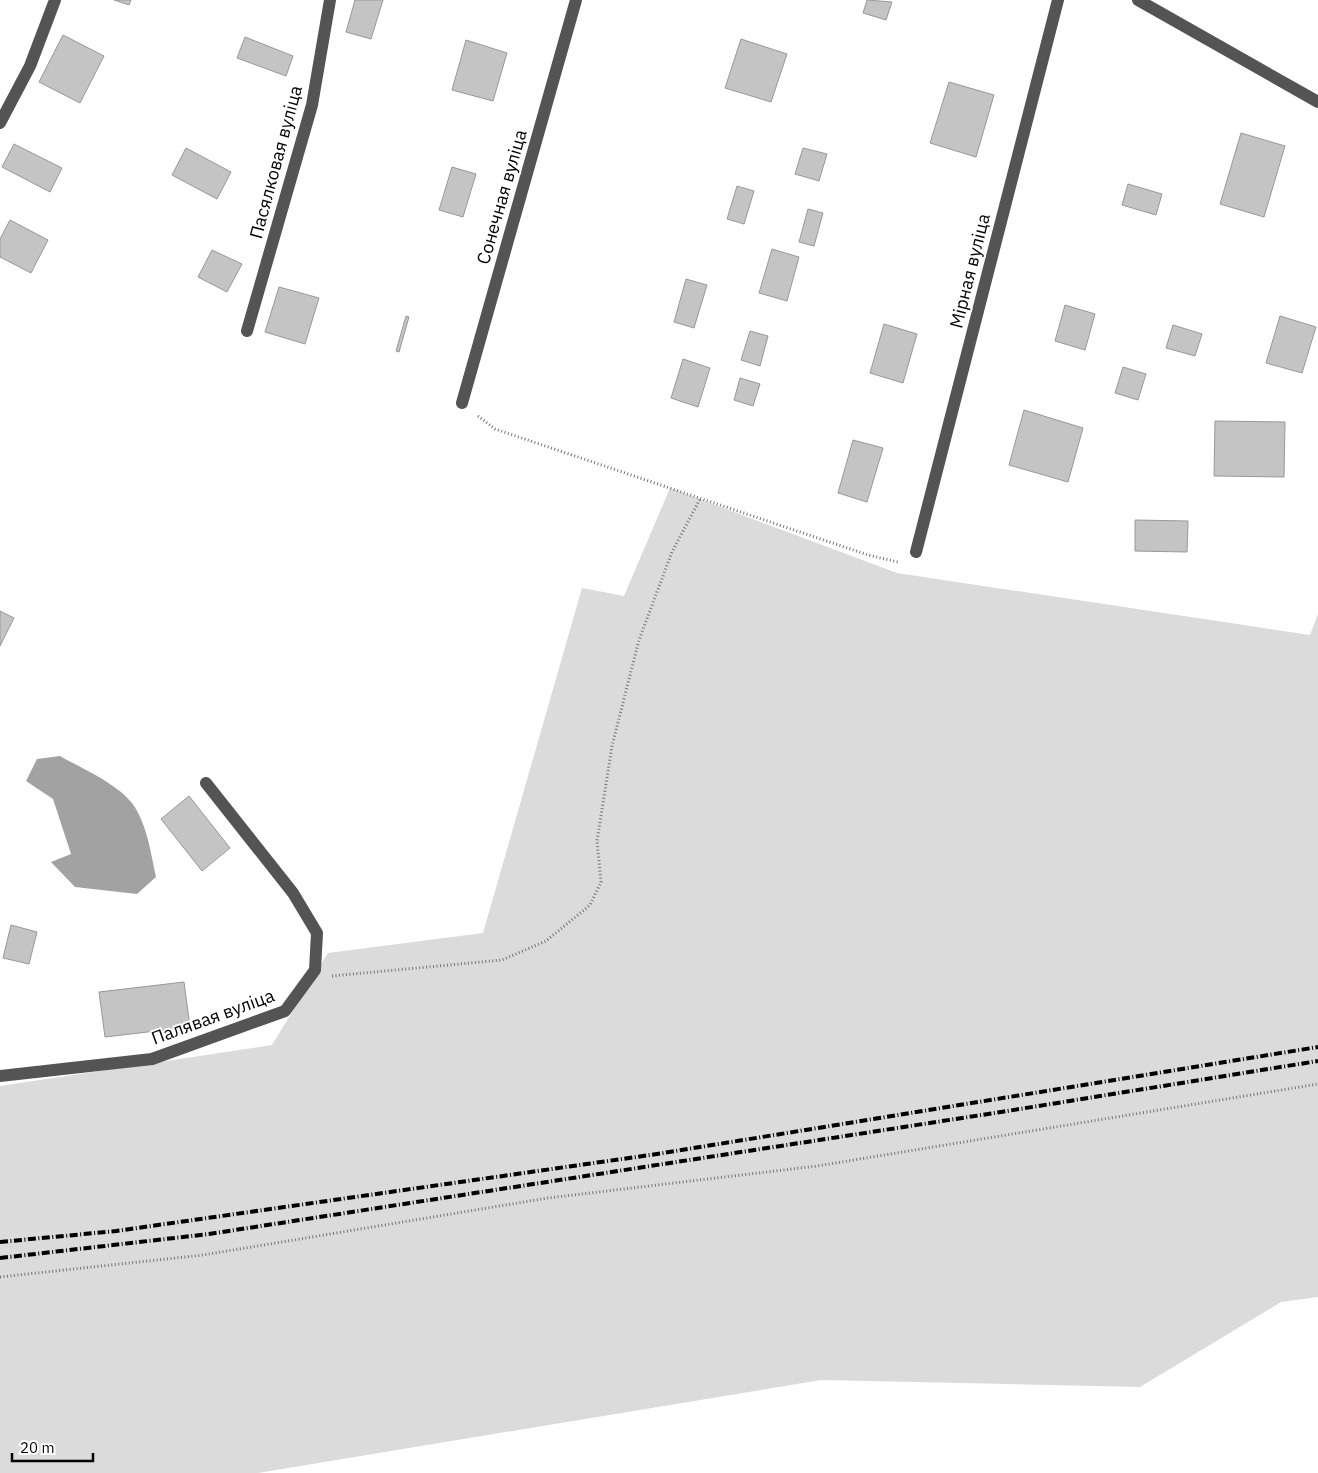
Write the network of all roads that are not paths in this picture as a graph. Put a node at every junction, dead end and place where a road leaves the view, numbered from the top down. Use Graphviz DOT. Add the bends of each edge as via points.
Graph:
graph roads {
  1 [pos="55,0"];
  2 [pos="330,0"];
  3 [pos="576,0"];
  4 [pos="1058,0"];
  5 [pos="1138,0"];
  6 [pos="1318,102"];
  7 [pos="0,123"];
  8 [pos="247,331"];
  9 [pos="462,403"];
  10 [pos="916,552"];
  11 [pos="206,783"];
  12 [pos="0,1076"];
  1 -- 7 [label="street" via="30,66"];
  2 -- 8 [label="street, Пасялковая вуліца" via="312,105"];
  3 -- 9 [label="street, Сонечная вуліца"];
  4 -- 10 [label="street, Мірная вуліца"];
  5 -- 6 [label="street"];
  11 -- 12 [label="street, Палявая вуліца" via="293,893 317,933 316,970 286,1011 152,1059"];
}
